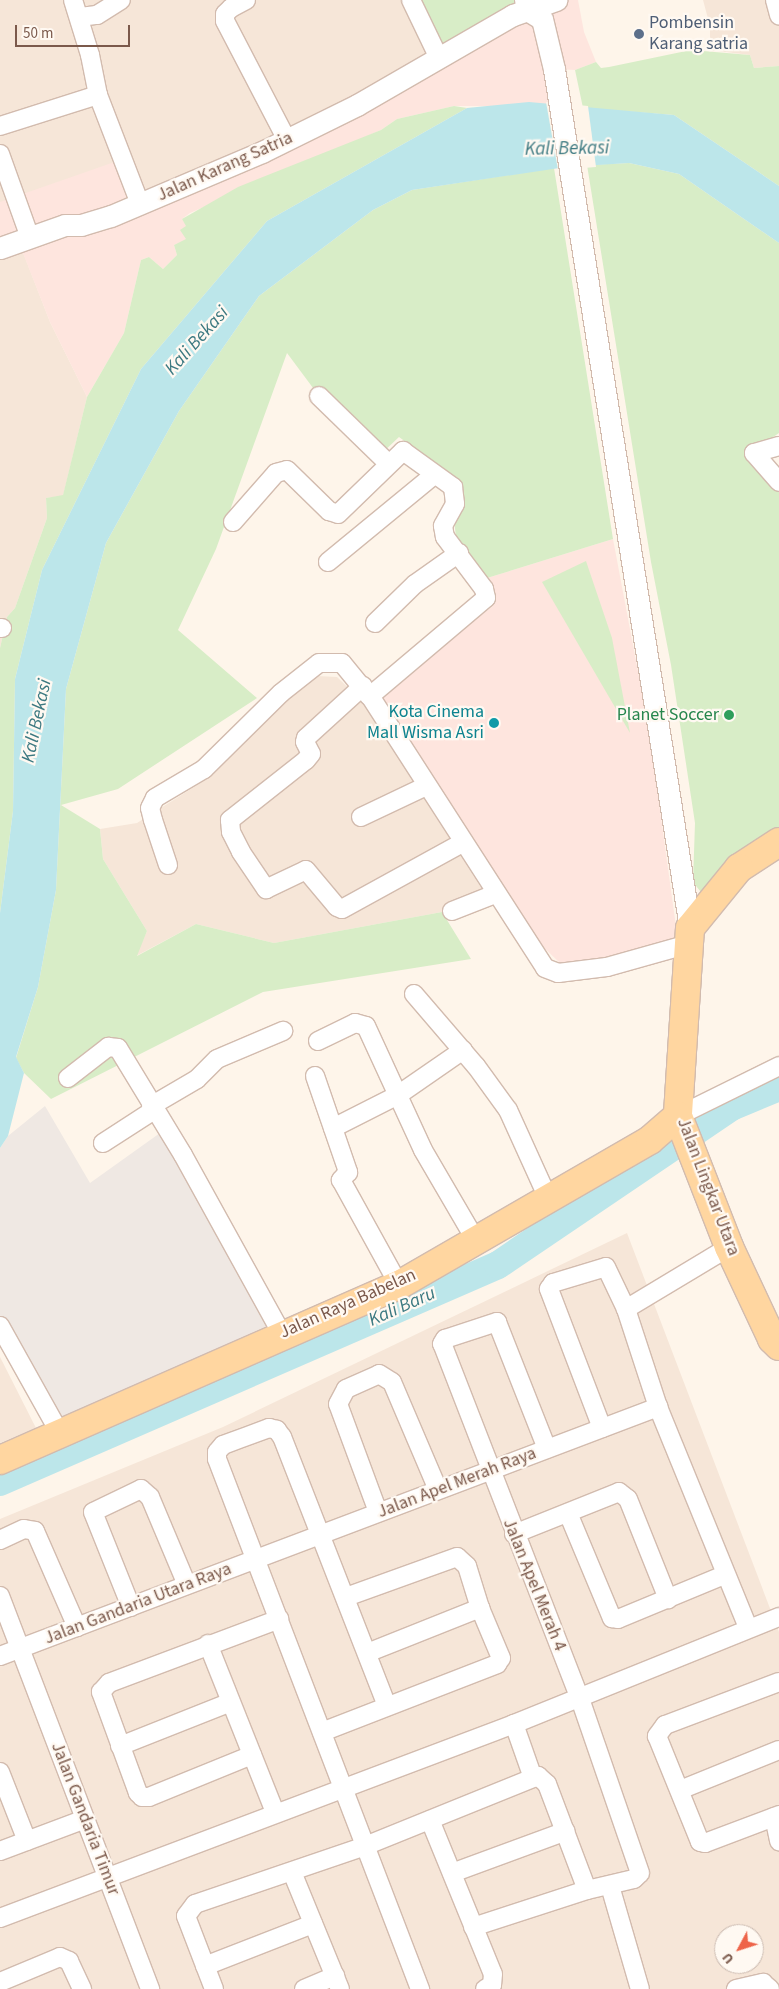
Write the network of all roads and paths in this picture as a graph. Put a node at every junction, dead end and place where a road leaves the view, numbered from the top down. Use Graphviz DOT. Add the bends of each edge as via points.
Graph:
graph roads {
  1 [pos="72,0"];
  2 [pos="121,0"];
  3 [pos="246,0"];
  4 [pos="411,0"];
  5 [pos="776,0"];
  6 [pos="531,4"];
  7 [pos="779,15"];
  8 [pos="80,17"];
  9 [pos="438,56"];
  10 [pos="98,95"];
  11 [pos="0,126"];
  12 [pos="287,140"];
  13 [pos="0,154"];
  14 [pos="140,204"];
  15 [pos="30,238"];
  16 [pos="0,248"];
  17 [pos="318,396"];
  18 [pos="779,446"];
  19 [pos="388,463"];
  20 [pos="434,474"];
  21 [pos="779,482"];
  22 [pos="233,522"];
  23 [pos="459,552"];
  24 [pos="328,562"];
  25 [pos="375,623"];
  26 [pos="366,691"];
  27 [pos="426,786"];
  28 [pos="361,817"];
  29 [pos="779,842"];
  30 [pos="462,843"];
  31 [pos="168,865"];
  32 [pos="495,894"];
  33 [pos="452,912"];
  34 [pos="689,936"];
  35 [pos="414,994"];
  36 [pos="283,1031"];
  37 [pos="318,1042"];
  38 [pos="462,1050"];
  39 [pos="779,1066"];
  40 [pos="315,1076"];
  41 [pos="68,1078"];
  42 [pos="398,1095"];
  43 [pos="153,1108"];
  44 [pos="679,1118"];
  45 [pos="333,1128"];
  46 [pos="103,1143"];
  47 [pos="548,1198"];
  48 [pos="475,1239"];
  49 [pos="729,1247"];
  50 [pos="399,1285"];
  51 [pos="626,1309"];
  52 [pos="0,1326"];
  53 [pos="282,1334"];
  54 [pos="777,1340"];
  55 [pos="658,1407"];
  56 [pos="602,1428"];
  57 [pos="61,1435"];
  58 [pos="547,1449"];
  59 [pos="0,1460"];
  60 [pos="489,1471"];
  61 [pos="438,1490"];
  62 [pos="378,1512"];
  63 [pos="568,1513"];
  64 [pos="321,1534"];
  65 [pos="514,1534"];
  66 [pos="0,1540"];
  67 [pos="256,1559"];
  68 [pos="724,1574"];
  69 [pos="187,1585"];
  70 [pos="0,1596"];
  71 [pos="346,1597"];
  72 [pos="668,1599"];
  73 [pos="131,1607"];
  74 [pos="480,1608"];
  75 [pos="779,1618"];
  76 [pos="279,1619"];
  77 [pos="77,1627"];
  78 [pos="748,1628"];
  79 [pos="208,1644"];
  80 [pos="20,1648"];
  81 [pos="367,1653"];
  82 [pos="0,1656"];
  83 [pos="779,1682"];
  84 [pos="580,1699"];
  85 [pos="231,1702"];
  86 [pos="387,1706"];
  87 [pos="514,1724"];
  88 [pos="322,1732"];
  89 [pos="120,1746"];
  90 [pos="779,1750"];
  91 [pos="252,1755"];
  92 [pos="0,1772"];
  93 [pos="533,1778"];
  94 [pos="343,1788"];
  95 [pos="680,1790"];
  96 [pos="275,1812"];
  97 [pos="776,1816"];
  98 [pos="85,1819"];
  99 [pos="430,1820"];
  100 [pos="566,1831"];
  101 [pos="27,1841"];
  102 [pos="779,1841"];
  103 [pos="365,1846"];
  104 [pos="0,1851"];
  105 [pos="292,1872"];
  106 [pos="452,1873"];
  107 [pos="108,1878"];
  108 [pos="610,1886"];
  109 [pos="587,1890"];
  110 [pos="0,1918"];
  111 [pos="313,1924"];
  112 [pos="473,1927"];
  113 [pos="205,1966"];
  114 [pos="0,1982"];
  115 [pos="338,1983"];
  116 [pos="82,1989"];
  117 [pos="150,1989"];
  118 [pos="214,1989"];
  119 [pos="304,1989"];
  120 [pos="420,1989"];
  121 [pos="485,1989"];
  122 [pos="640,1989"];
  123 [pos="736,1989"];
  124 [pos="770,1989"];
  1 -- 8 [label="street"];
  2 -- 8 [label="street" via="97,16"];
  3 -- 12 [label="street" via="225,14 226,21"];
  4 -- 9 [label="street"];
  5 -- 7 [label="street"];
  6 -- 9 [label="street, Jalan Karang Satria"];
  6 -- 34 [label="street" via="544,30 558,100"];
  8 -- 10 [label="street"];
  9 -- 12 [label="street, Jalan Karang Satria" via="358,105"];
  10 -- 11 [label="street"];
  10 -- 14 [label="street"];
  12 -- 14 [label="street, Jalan Karang Satria"];
  13 -- 15 [label="street"];
  14 -- 15 [label="street, Jalan Karang Satria" via="81,225 65,225"];
  15 -- 16 [label="street, Jalan Karang Satria"];
  17 -- 19 [label="street"];
  18 -- 21 [label="street" via="754,453"];
  19 -- 20 [label="street" via="403,451"];
  19 -- 22 [label="street" via="338,514 329,511 287,470 281,471 268,481"];
  20 -- 23 [label="street" via="455,492 454,504 443,526 444,537"];
  20 -- 24 [label="street"];
  23 -- 25 [label="street" via="415,584"];
  23 -- 26 [label="street" via="484,589 486,598"];
  26 -- 27 [label="street"];
  26 -- 30 [label="street" via="306,738 311,754 306,760 230,820 229,825 241,852 266,890 306,870 342,909"];
  26 -- 31 [label="street" via="342,663 319,663 281,693 204,769 156,798 150,808"];
  27 -- 28 [label="street"];
  27 -- 30 [label="street"];
  29 -- 34 [label="main road" via="739,868"];
  30 -- 32 [label="street"];
  32 -- 33 [label="street"];
  32 -- 34 [label="street" via="536,959 558,973 607,967"];
  34 -- 44 [label="main road, Jalan Lingkar Utara"];
  35 -- 38 [label="street"];
  36 -- 43 [label="street" via="217,1059 197,1079"];
  37 -- 42 [label="street" via="360,1022 366,1026"];
  38 -- 42 [label="street"];
  38 -- 47 [label="street" via="508,1110"];
  39 -- 44 [label="street"];
  40 -- 45 [label="street"];
  41 -- 43 [label="street" via="114,1045"];
  42 -- 45 [label="street"];
  42 -- 48 [label="street" via="424,1150"];
  43 -- 46 [label="street"];
  43 -- 53 [label="street" via="183,1155"];
  44 -- 47 [label="main road, Jalan Raya Babelan" via="650,1140"];
  44 -- 49 [label="main road, Jalan Lingkar Utara"];
  45 -- 50 [label="street" via="348,1172 341,1180"];
  47 -- 48 [label="main road, Jalan Raya Babelan"];
  48 -- 50 [label="main road, Jalan Raya Babelan"];
  49 -- 51 [label="street"];
  49 -- 54 [label="main road, Jalan Lingkar Utara"];
  50 -- 53 [label="main road, Jalan Raya Babelan"];
  51 -- 55 [label="street"];
  51 -- 56 [label="street" via="606,1267 553,1284 549,1289"];
  52 -- 57 [label="street"];
  53 -- 57 [label="main road, Jalan Raya Babelan"];
  55 -- 56 [label="street, Jalan Apel Merah Raya"];
  55 -- 68 [label="street"];
  56 -- 58 [label="street, Jalan Apel Merah Raya"];
  57 -- 59 [label="main road, Jalan Raya Babelan"];
  58 -- 60 [label="street, Jalan Apel Merah Raya"];
  58 -- 60 [label="street, Jalan Apel Merah 4" via="497,1322 445,1339 442,1344"];
  60 -- 61 [label="street, Jalan Apel Merah Raya"];
  60 -- 65 [label="street, Jalan Apel Merah 4"];
  61 -- 62 [label="street, Jalan Apel Merah Raya"];
  61 -- 62 [label="street" via="392,1382 379,1374 346,1389 338,1404"];
  62 -- 64 [label="street, Jalan Apel Merah Raya"];
  63 -- 65 [label="street"];
  63 -- 72 [label="street" via="612,1618 618,1619"];
  63 -- 72 [label="street" via="619,1492 624,1495"];
  64 -- 67 [label="street, Jalan Apel Merah Raya"];
  64 -- 67 [label="street" via="277,1430 269,1428 223,1445 216,1460"];
  64 -- 71 [label="street"];
  65 -- 84 [label="street, Jalan Apel Merah 4"];
  66 -- 77 [label="street" via="24,1530 35,1531"];
  67 -- 69 [label="street, Jalan Gandaria Utara Raya"];
  67 -- 76 [label="street"];
  68 -- 72 [label="street"];
  68 -- 78 [label="street"];
  69 -- 73 [label="street, Jalan Gandaria Utara Raya"];
  69 -- 73 [label="street" via="150,1497 141,1489 93,1512"];
  70 -- 80 [label="street, Jalan Gandaria Timur"];
  71 -- 74 [label="street" via="457,1557 467,1566"];
  71 -- 81 [label="street"];
  73 -- 77 [label="street, Jalan Gandaria Utara Raya"];
  74 -- 81 [label="street"];
  74 -- 86 [label="street" via="500,1662"];
  75 -- 78 [label="street"];
  76 -- 79 [label="street"];
  76 -- 88 [label="street"];
  77 -- 80 [label="street, Jalan Gandaria Utara Raya"];
  78 -- 84 [label="street"];
  79 -- 85 [label="street"];
  79 -- 89 [label="street" via="105,1685 100,1698"];
  80 -- 82 [label="street, Jalan Gandaria Utara Raya"];
  80 -- 98 [label="street, Jalan Gandaria Timur"];
  81 -- 86 [label="street"];
  83 -- 95 [label="street" via="661,1728 658,1736"];
  84 -- 87 [label="street"];
  84 -- 108 [label="street, Jalan Apel Merah 4" via="640,1870 636,1878"];
  85 -- 89 [label="street"];
  85 -- 91 [label="street"];
  86 -- 88 [label="street"];
  87 -- 93 [label="street"];
  87 -- 94 [label="street"];
  88 -- 94 [label="street"];
  89 -- 91 [label="street" via="138,1793 146,1798"];
  90 -- 95 [label="street"];
  91 -- 96 [label="street"];
  92 -- 101 [label="street"];
  93 -- 99 [label="street"];
  93 -- 100 [label="street" via="542,1776 545,1779"];
  94 -- 96 [label="street"];
  94 -- 103 [label="street"];
  95 -- 97 [label="street" via="696,1836 703,1843"];
  96 -- 107 [label="street"];
  97 -- 102 [label="street"];
  98 -- 101 [label="street"];
  98 -- 107 [label="street, Jalan Gandaria Timur"];
  99 -- 103 [label="street"];
  99 -- 106 [label="street"];
  100 -- 106 [label="street"];
  100 -- 109 [label="street"];
  101 -- 104 [label="street"];
  103 -- 105 [label="street"];
  103 -- 120 [label="street"];
  105 -- 111 [label="street"];
  105 -- 113 [label="street" via="190,1908 186,1916"];
  106 -- 112 [label="street"];
  107 -- 110 [label="street"];
  107 -- 117 [label="street, Jalan Gandaria Timur"];
  108 -- 109 [label="street, Jalan Apel Merah 4"];
  108 -- 122 [label="street"];
  109 -- 112 [label="street, Jalan Apel Merah 4"];
  111 -- 113 [label="street"];
  111 -- 115 [label="street"];
  112 -- 121 [label="street" via="492,1974 492,1985"];
  113 -- 118 [label="street"];
  114 -- 116 [label="street" via="60,1957 69,1961"];
  115 -- 119 [label="street"];
  123 -- 124 [label="street" via="763,1983"];
}
